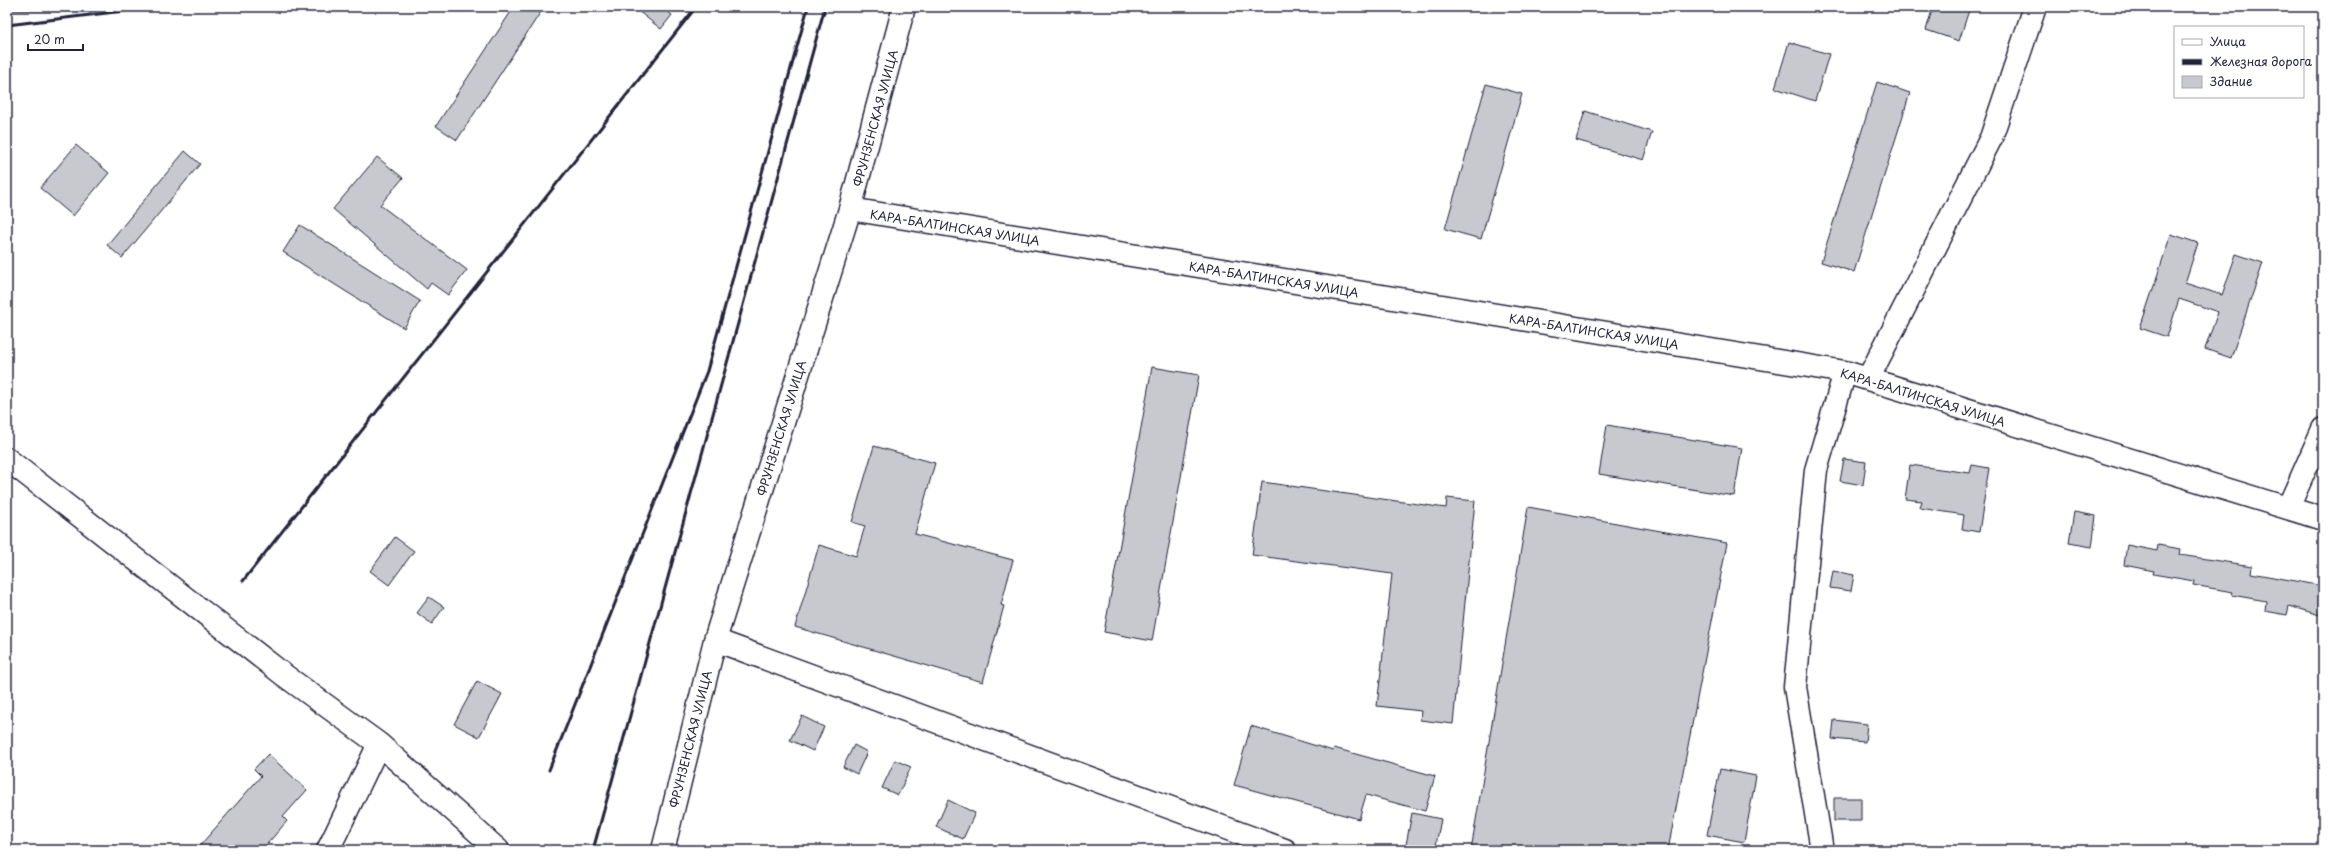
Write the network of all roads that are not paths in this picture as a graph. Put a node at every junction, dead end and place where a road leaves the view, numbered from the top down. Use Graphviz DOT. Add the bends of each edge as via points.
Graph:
graph roads {
  1 [pos="904,7"];
  2 [pos="2035,7"];
  3 [pos="850,209"];
  4 [pos="1845,372"];
  5 [pos="1868,379"];
  6 [pos="2323,428"];
  7 [pos="7,459"];
  8 [pos="2288,508"];
  9 [pos="2323,519"];
  10 [pos="715,640"];
  11 [pos="379,744"];
  12 [pos="328,850"];
  13 [pos="498,850"];
  14 [pos="663,850"];
  15 [pos="1285,850"];
  16 [pos="1822,850"];
  1 -- 3 [label="street, ФРУНЗЕНСКАЯ УЛИЦА"];
  2 -- 5 [label="street" via="1991,138"];
  3 -- 4 [label="street, КАРА-БАЛТИНСКАЯ УЛИЦА"];
  3 -- 10 [label="street, ФРУНЗЕНСКАЯ УЛИЦА"];
  4 -- 5 [label="street, КАРА-БАЛТИНСКАЯ УЛИЦА"];
  4 -- 16 [label="street" via="1816,470 1795,687"];
  5 -- 8 [label="street, КАРА-БАЛТИНСКАЯ УЛИЦА"];
  6 -- 8 [label="street"];
  7 -- 11 [label="street" via="284,676"];
  8 -- 9 [label="street, КАРА-БАЛТИНСКАЯ УЛИЦА"];
  10 -- 14 [label="street, ФРУНЗЕНСКАЯ УЛИЦА"];
  10 -- 15 [label="street"];
  11 -- 12 [label="street"];
  11 -- 13 [label="street"];
}
